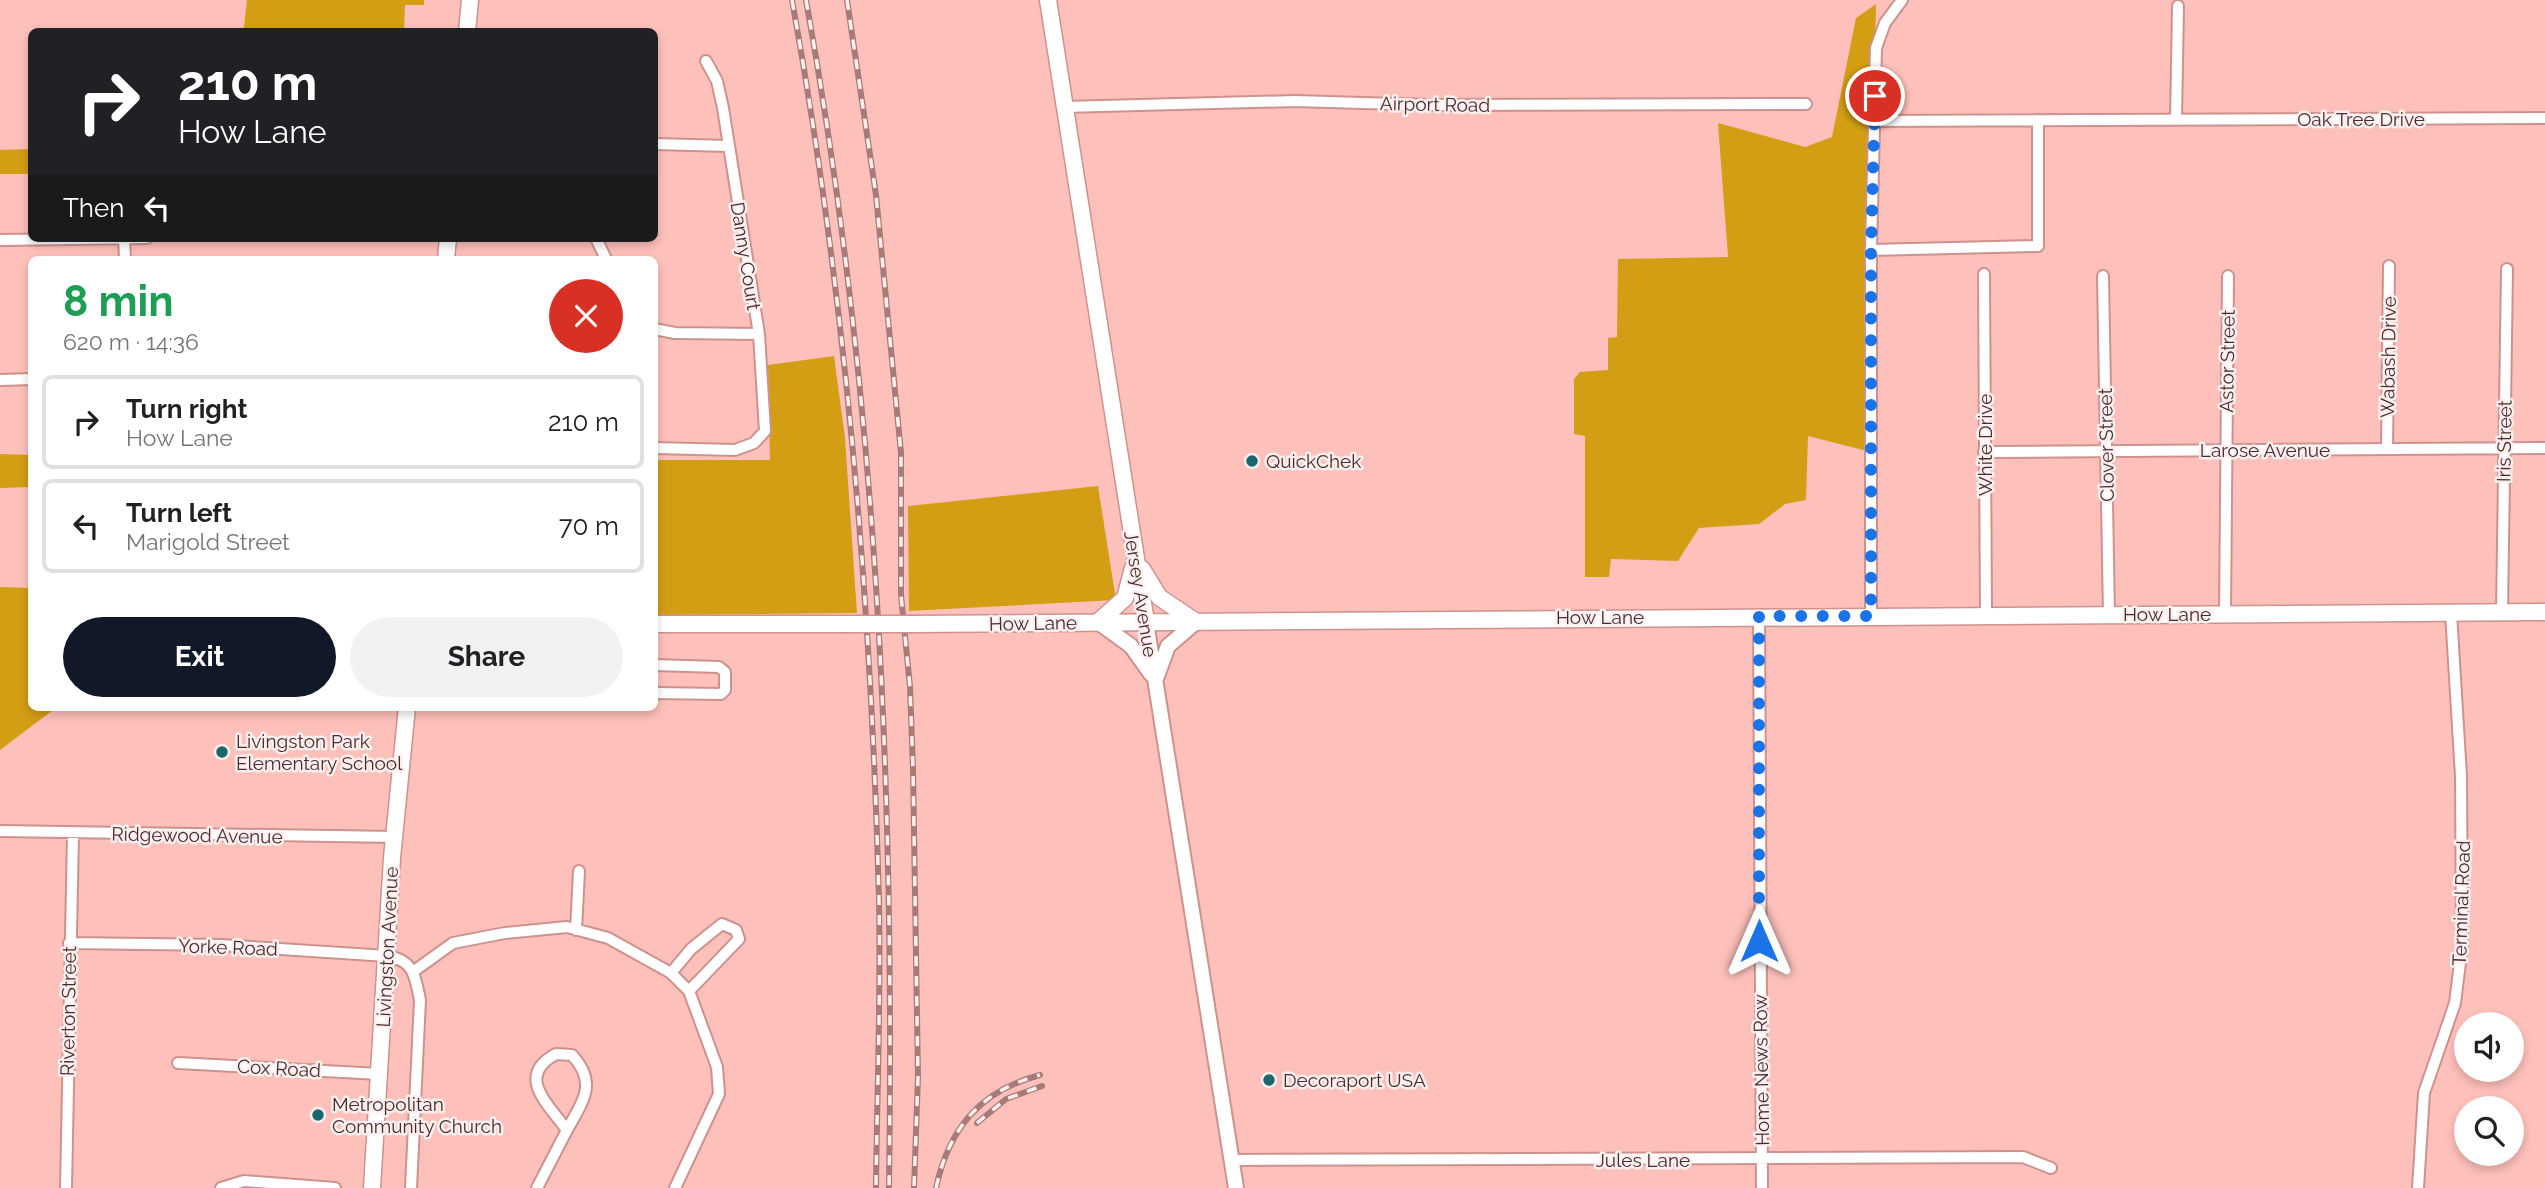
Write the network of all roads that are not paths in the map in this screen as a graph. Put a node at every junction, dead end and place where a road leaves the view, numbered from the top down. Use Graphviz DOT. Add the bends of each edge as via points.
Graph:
graph roads {
  1 [pos="470,0"];
  2 [pos="1048,0"];
  3 [pos="1902,0"];
  4 [pos="2178,6"];
  5 [pos="467,28"];
  6 [pos="706,61"];
  7 [pos="1806,103"];
  8 [pos="1064,107"];
  9 [pos="2545,118"];
  10 [pos="2038,120"];
  11 [pos="2176,120"];
  12 [pos="1875,121"];
  13 [pos="658,144"];
  14 [pos="729,146"];
  15 [pos="0,240"];
  16 [pos="28,240"];
  17 [pos="1871,250"];
  18 [pos="2389,266"];
  19 [pos="2507,269"];
  20 [pos="1984,274"];
  21 [pos="2103,276"];
  22 [pos="2228,276"];
  23 [pos="658,330"];
  24 [pos="759,334"];
  25 [pos="28,379"];
  26 [pos="0,380"];
  27 [pos="658,448"];
  28 [pos="2545,448"];
  29 [pos="2388,449"];
  30 [pos="2504,449"];
  31 [pos="2226,450"];
  32 [pos="2106,451"];
  33 [pos="1984,452"];
  34 [pos="1135,558"];
  35 [pos="2545,612"];
  36 [pos="2451,613"];
  37 [pos="2502,613"];
  38 [pos="2225,614"];
  39 [pos="1986,615"];
  40 [pos="2109,615"];
  41 [pos="1759,616"];
  42 [pos="1871,616"];
  43 [pos="1098,622"];
  44 [pos="1146,622"];
  45 [pos="1196,622"];
  46 [pos="658,624"];
  47 [pos="658,665"];
  48 [pos="1156,681"];
  49 [pos="658,693"];
  50 [pos="407,711"];
  51 [pos="0,831"];
  52 [pos="73,834"];
  53 [pos="394,837"];
  54 [pos="579,871"];
  55 [pos="576,930"];
  56 [pos="69,943"];
  57 [pos="387,956"];
  58 [pos="414,971"];
  59 [pos="671,973"];
  60 [pos="690,991"];
  61 [pos="178,1063"];
  62 [pos="380,1074"];
  63 [pos="567,1130"];
  64 [pos="1232,1160"];
  65 [pos="1762,1160"];
  66 [pos="2051,1168"];
  67 [pos="66,1188"];
  68 [pos="221,1188"];
  69 [pos="335,1188"];
  70 [pos="372,1188"];
  71 [pos="411,1188"];
  72 [pos="537,1188"];
  73 [pos="675,1188"];
  74 [pos="1236,1188"];
  75 [pos="1762,1188"];
  76 [pos="2418,1188"];
  1 -- 5 [label="main road"];
  2 -- 8 [label="main road, Jersey Avenue"];
  3 -- 12 [label="street" via="1885,23 1876,48"];
  4 -- 11 [label="street"];
  6 -- 14 [label="street, Danny Court" via="717,81"];
  7 -- 8 [label="street, Airport Road" via="1295,101"];
  8 -- 34 [label="main road, Jersey Avenue"];
  9 -- 11 [label="street, Oak Tree Drive"];
  10 -- 11 [label="street, Oak Tree Drive"];
  10 -- 12 [label="street, Oak Tree Drive"];
  10 -- 17 [label="street" via="2038,246"];
  12 -- 17 [label="street"];
  13 -- 14 [label="street"];
  14 -- 24 [label="street, Danny Court"];
  15 -- 16 [label="street"];
  17 -- 42 [label="street"];
  18 -- 29 [label="street, Wabash Drive"];
  19 -- 30 [label="street, Iris Street"];
  20 -- 33 [label="street, White Drive"];
  21 -- 32 [label="street, Clover Street"];
  22 -- 31 [label="street, Astor Street"];
  23 -- 24 [label="street"];
  24 -- 27 [label="street, Danny Court" via="765,431 754,443 735,450"];
  25 -- 26 [label="street"];
  28 -- 30 [label="street, Larose Avenue"];
  29 -- 30 [label="street, Larose Avenue"];
  29 -- 31 [label="street, Larose Avenue"];
  30 -- 37 [label="street, Iris Street"];
  31 -- 32 [label="street, Larose Avenue"];
  31 -- 38 [label="street, Astor Street"];
  32 -- 33 [label="street, Larose Avenue"];
  32 -- 40 [label="street, Clover Street"];
  33 -- 39 [label="street, White Drive"];
  34 -- 43 [label="main road" via="1125,598"];
  34 -- 44 [label="main road, Jersey Avenue"];
  34 -- 45 [label="main road" via="1160,597"];
  35 -- 37 [label="main road, How Lane"];
  36 -- 37 [label="main road, How Lane"];
  36 -- 38 [label="main road, How Lane"];
  36 -- 76 [label="street, Terminal Road" via="2461,776 2463,936 2455,1003 2424,1093"];
  38 -- 40 [label="main road, How Lane"];
  39 -- 40 [label="main road, How Lane"];
  39 -- 42 [label="main road, How Lane"];
  41 -- 42 [label="main road, How Lane"];
  41 -- 45 [label="main road, How Lane"];
  41 -- 65 [label="street, Home News Row"];
  43 -- 44 [label="main road, How Lane"];
  43 -- 46 [label="main road, How Lane, bridge"];
  43 -- 48 [label="street" via="1135,650"];
  44 -- 45 [label="main road, How Lane"];
  44 -- 48 [label="street, Jersey Avenue"];
  45 -- 48 [label="street" via="1168,646"];
  47 -- 49 [label="street" via="719,667 725,672 725,690 721,694"];
  48 -- 64 [label="street, Jersey Avenue"];
  50 -- 53 [label="main road, Livingston Avenue"];
  51 -- 52 [label="street, Ridgewood Avenue"];
  52 -- 53 [label="street, Ridgewood Avenue"];
  52 -- 56 [label="street, Riverton Street"];
  53 -- 57 [label="main road, Livingston Avenue"];
  54 -- 55 [label="street"];
  55 -- 58 [label="street" via="505,933 453,943"];
  55 -- 59 [label="street" via="608,938"];
  56 -- 57 [label="street, Yorke Road" via="221,945"];
  56 -- 67 [label="street, Riverton Street"];
  57 -- 58 [label="street" via="401,958"];
  57 -- 62 [label="main road, Livingston Avenue"];
  58 -- 71 [label="street" via="420,1000"];
  59 -- 60 [label="street"];
  59 -- 60 [label="street" via="722,924 736,930 739,939 732,949"];
  60 -- 73 [label="street" via="717,1067 719,1094"];
  61 -- 62 [label="street, Cox Road"];
  62 -- 70 [label="main road, Livingston Avenue"];
  63 -- 63 [label="street" via="587,1088 586,1069 572,1055 556,1054 536,1072 535,1083"];
  63 -- 72 [label="street"];
  64 -- 65 [label="street, Jules Lane"];
  64 -- 74 [label="street, Jersey Avenue"];
  65 -- 66 [label="street, Jules Lane" via="2023,1157"];
  65 -- 75 [label="street, Home News Row"];
  68 -- 69 [label="street" via="244,1181"];
}
